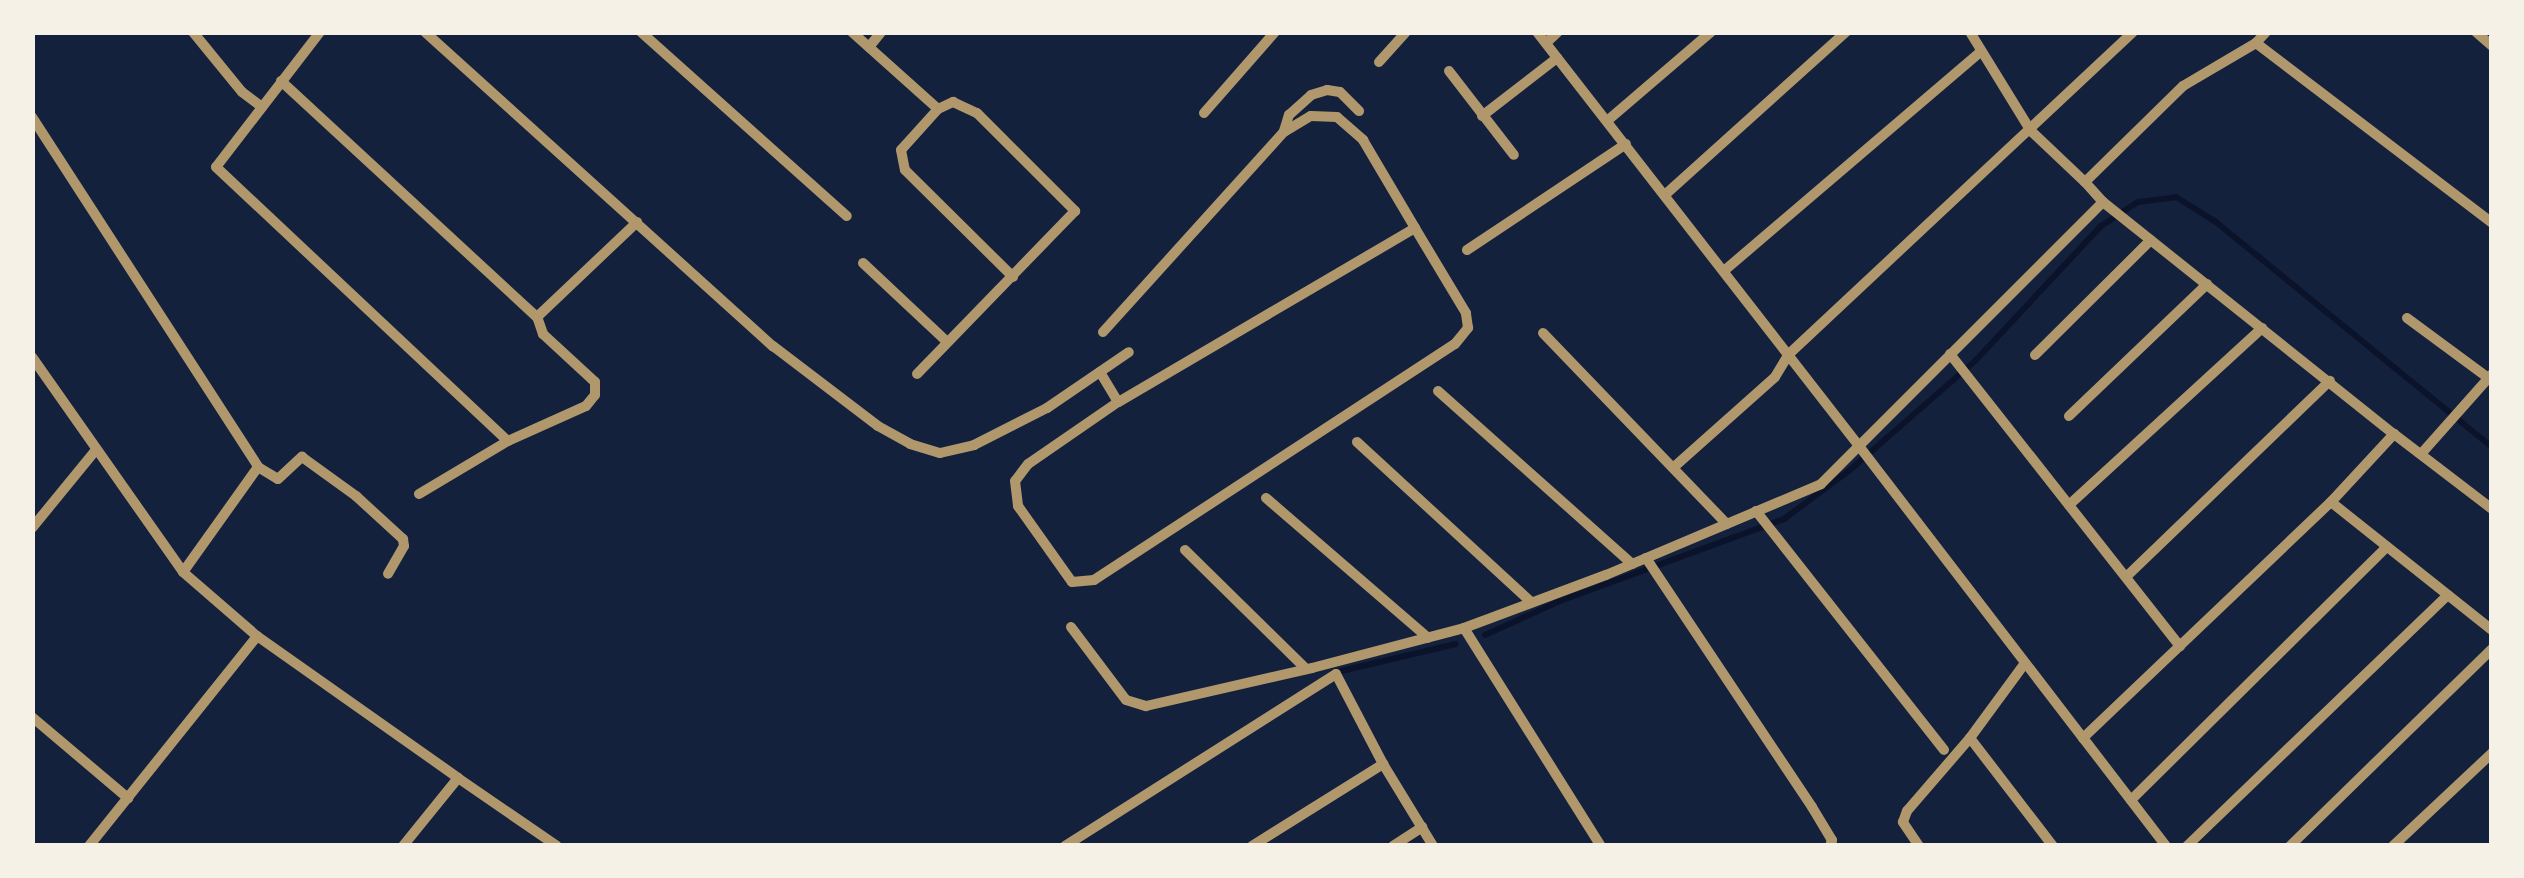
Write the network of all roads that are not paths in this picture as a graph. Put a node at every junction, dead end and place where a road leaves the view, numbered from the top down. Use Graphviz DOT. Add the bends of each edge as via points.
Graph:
graph roads {
  1 [pos="194,32"];
  2 [pos="320,32"];
  3 [pos="425,32"];
  4 [pos="641,32"];
  5 [pos="852,32"];
  6 [pos="881,32"];
  7 [pos="1275,32"];
  8 [pos="1406,32"];
  9 [pos="1537,32"];
  10 [pos="1558,32"];
  11 [pos="1711,32"];
  12 [pos="1846,32"];
  13 [pos="1970,32"];
  14 [pos="2133,32"];
  15 [pos="2266,32"];
  16 [pos="2476,32"];
  17 [pos="1546,43"];
  18 [pos="2256,43"];
  19 [pos="869,46"];
  20 [pos="2492,46"];
  21 [pos="1980,52"];
  22 [pos="1557,58"];
  23 [pos="1380,62"];
  24 [pos="1449,72"];
  25 [pos="282,81"];
  26 [pos="262,107"];
  27 [pos="938,109"];
  28 [pos="1359,110"];
  29 [pos="1204,113"];
  30 [pos="1482,116"];
  31 [pos="32,118"];
  32 [pos="1607,121"];
  33 [pos="2031,131"];
  34 [pos="1284,132"];
  35 [pos="1626,144"];
  36 [pos="1514,155"];
  37 [pos="2085,182"];
  38 [pos="1666,193"];
  39 [pos="2103,202"];
  40 [pos="847,216"];
  41 [pos="637,222"];
  42 [pos="2492,224"];
  43 [pos="1415,228"];
  44 [pos="2151,240"];
  45 [pos="1467,250"];
  46 [pos="863,262"];
  47 [pos="1725,270"];
  48 [pos="1013,277"];
  49 [pos="2207,284"];
  50 [pos="537,317"];
  51 [pos="2407,318"];
  52 [pos="2262,328"];
  53 [pos="1104,332"];
  54 [pos="1543,333"];
  55 [pos="947,342"];
  56 [pos="1129,352"];
  57 [pos="1789,354"];
  58 [pos="1950,354"];
  59 [pos="2036,355"];
  60 [pos="32,356"];
  61 [pos="1100,372"];
  62 [pos="917,374"];
  63 [pos="2490,378"];
  64 [pos="2330,382"];
  65 [pos="1438,391"];
  66 [pos="1118,402"];
  67 [pos="2069,416"];
  68 [pos="2394,434"];
  69 [pos="508,441"];
  70 [pos="1357,442"];
  71 [pos="1859,446"];
  72 [pos="95,452"];
  73 [pos="2421,454"];
  74 [pos="258,467"];
  75 [pos="1674,467"];
  76 [pos="419,494"];
  77 [pos="1266,498"];
  78 [pos="2331,502"];
  79 [pos="2068,505"];
  80 [pos="2492,509"];
  81 [pos="1756,511"];
  82 [pos="1726,524"];
  83 [pos="32,528"];
  84 [pos="2387,547"];
  85 [pos="1185,550"];
  86 [pos="1646,558"];
  87 [pos="1632,564"];
  88 [pos="183,572"];
  89 [pos="388,574"];
  90 [pos="2126,578"];
  91 [pos="2448,595"];
  92 [pos="1532,602"];
  93 [pos="1071,627"];
  94 [pos="1464,628"];
  95 [pos="2492,630"];
  96 [pos="257,636"];
  97 [pos="1428,638"];
  98 [pos="2180,646"];
  99 [pos="2492,649"];
  100 [pos="2025,663"];
  101 [pos="1306,669"];
  102 [pos="32,718"];
  103 [pos="1970,738"];
  104 [pos="2083,738"];
  105 [pos="1944,750"];
  106 [pos="2492,753"];
  107 [pos="1383,764"];
  108 [pos="458,778"];
  109 [pos="128,798"];
  110 [pos="2131,800"];
  111 [pos="1422,827"];
  112 [pos="89,846"];
  113 [pos="404,846"];
  114 [pos="557,846"];
  115 [pos="1065,846"];
  116 [pos="1252,846"];
  117 [pos="1393,846"];
  118 [pos="1433,846"];
  119 [pos="1601,846"];
  120 [pos="1830,846"];
  121 [pos="1919,846"];
  122 [pos="2053,846"];
  123 [pos="2166,846"];
  124 [pos="2188,846"];
  125 [pos="2290,846"];
  126 [pos="2394,846"];
  1 -- 26 [label="street"];
  2 -- 25 [label="street"];
  3 -- 41 [label="street"];
  4 -- 40 [label="street"];
  5 -- 19 [label="street"];
  6 -- 19 [label="street"];
  7 -- 29 [label="street"];
  8 -- 23 [label="street"];
  9 -- 17 [label="street"];
  10 -- 17 [label="street"];
  11 -- 32 [label="street"];
  12 -- 38 [label="street"];
  13 -- 21 [label="street"];
  14 -- 33 [label="street"];
  15 -- 18 [label="street"];
  16 -- 20 [label="street"];
  17 -- 22 [label="street"];
  18 -- 37 [label="street" via="2183,86"];
  18 -- 42 [label="street"];
  19 -- 27 [label="street"];
  21 -- 33 [label="street"];
  21 -- 47 [label="street"];
  22 -- 30 [label="street"];
  22 -- 32 [label="street"];
  24 -- 30 [label="street"];
  25 -- 26 [label="street"];
  25 -- 50 [label="street"];
  26 -- 69 [label="street" via="216,167"];
  27 -- 48 [label="street" via="901,150 905,170"];
  27 -- 48 [label="street" via="954,102 977,113 1072,205 1072,219"];
  28 -- 34 [label="street" via="1340,92 1327,90 1289,116"];
  30 -- 36 [label="street"];
  31 -- 74 [label="street"];
  32 -- 35 [label="street"];
  33 -- 37 [label="street"];
  33 -- 57 [label="street"];
  34 -- 43 [label="street" via="1311,116 1337,117 1363,140"];
  34 -- 53 [label="street"];
  35 -- 38 [label="street"];
  35 -- 45 [label="street"];
  37 -- 39 [label="street"];
  38 -- 47 [label="street"];
  39 -- 44 [label="street"];
  39 -- 58 [label="street"];
  41 -- 50 [label="street"];
  41 -- 61 [label="street" via="773,346 910,444 940,453 974,446"];
  43 -- 66 [label="street"];
  43 -- 66 [label="street" via="1466,313 1468,328 1455,344 1094,580 1072,582 1018,506 1015,480"];
  44 -- 49 [label="street"];
  44 -- 59 [label="street"];
  46 -- 55 [label="street"];
  47 -- 57 [label="street"];
  48 -- 55 [label="street"];
  49 -- 52 [label="street"];
  49 -- 67 [label="street"];
  50 -- 69 [label="street" via="543,334 595,382 595,394 586,406"];
  51 -- 63 [label="street"];
  52 -- 64 [label="street"];
  52 -- 79 [label="street"];
  54 -- 75 [label="street"];
  55 -- 62 [label="street"];
  56 -- 61 [label="street"];
  57 -- 71 [label="street"];
  57 -- 75 [label="street" via="1775,377"];
  58 -- 71 [label="street"];
  58 -- 79 [label="street"];
  60 -- 72 [label="street"];
  61 -- 66 [label="street"];
  63 -- 73 [label="street"];
  64 -- 68 [label="street"];
  64 -- 90 [label="street"];
  65 -- 87 [label="street"];
  68 -- 73 [label="street"];
  68 -- 78 [label="street"];
  69 -- 76 [label="street"];
  70 -- 92 [label="street"];
  71 -- 81 [label="street" via="1821,484"];
  71 -- 100 [label="street"];
  72 -- 83 [label="street"];
  72 -- 88 [label="street"];
  73 -- 80 [label="street"];
  74 -- 88 [label="street"];
  74 -- 89 [label="street" via="278,479 302,457 356,496 403,539"];
  75 -- 82 [label="street"];
  77 -- 97 [label="street"];
  78 -- 84 [label="street"];
  78 -- 98 [label="street"];
  79 -- 90 [label="street"];
  81 -- 82 [label="street"];
  81 -- 105 [label="street"];
  82 -- 86 [label="street"];
  84 -- 91 [label="street"];
  84 -- 110 [label="street"];
  85 -- 101 [label="street"];
  86 -- 87 [label="street"];
  86 -- 120 [label="street" via="1812,807"];
  87 -- 92 [label="street"];
  88 -- 96 [label="street"];
  90 -- 98 [label="street"];
  91 -- 95 [label="street"];
  91 -- 124 [label="street"];
  92 -- 94 [label="street"];
  93 -- 101 [label="street" via="1126,700 1146,706"];
  94 -- 97 [label="street"];
  94 -- 119 [label="street"];
  96 -- 108 [label="street"];
  96 -- 109 [label="street"];
  97 -- 101 [label="street"];
  98 -- 104 [label="street"];
  99 -- 125 [label="street"];
  100 -- 103 [label="street"];
  100 -- 104 [label="street"];
  102 -- 109 [label="street"];
  103 -- 121 [label="street" via="1906,811 1903,822"];
  103 -- 122 [label="street"];
  104 -- 110 [label="street"];
  106 -- 126 [label="street"];
  107 -- 111 [label="street"];
  107 -- 115 [label="street" via="1336,674"];
  107 -- 116 [label="street"];
  108 -- 113 [label="street"];
  108 -- 114 [label="street"];
  109 -- 112 [label="street"];
  110 -- 123 [label="street"];
  111 -- 117 [label="street"];
  111 -- 118 [label="street"];
}
